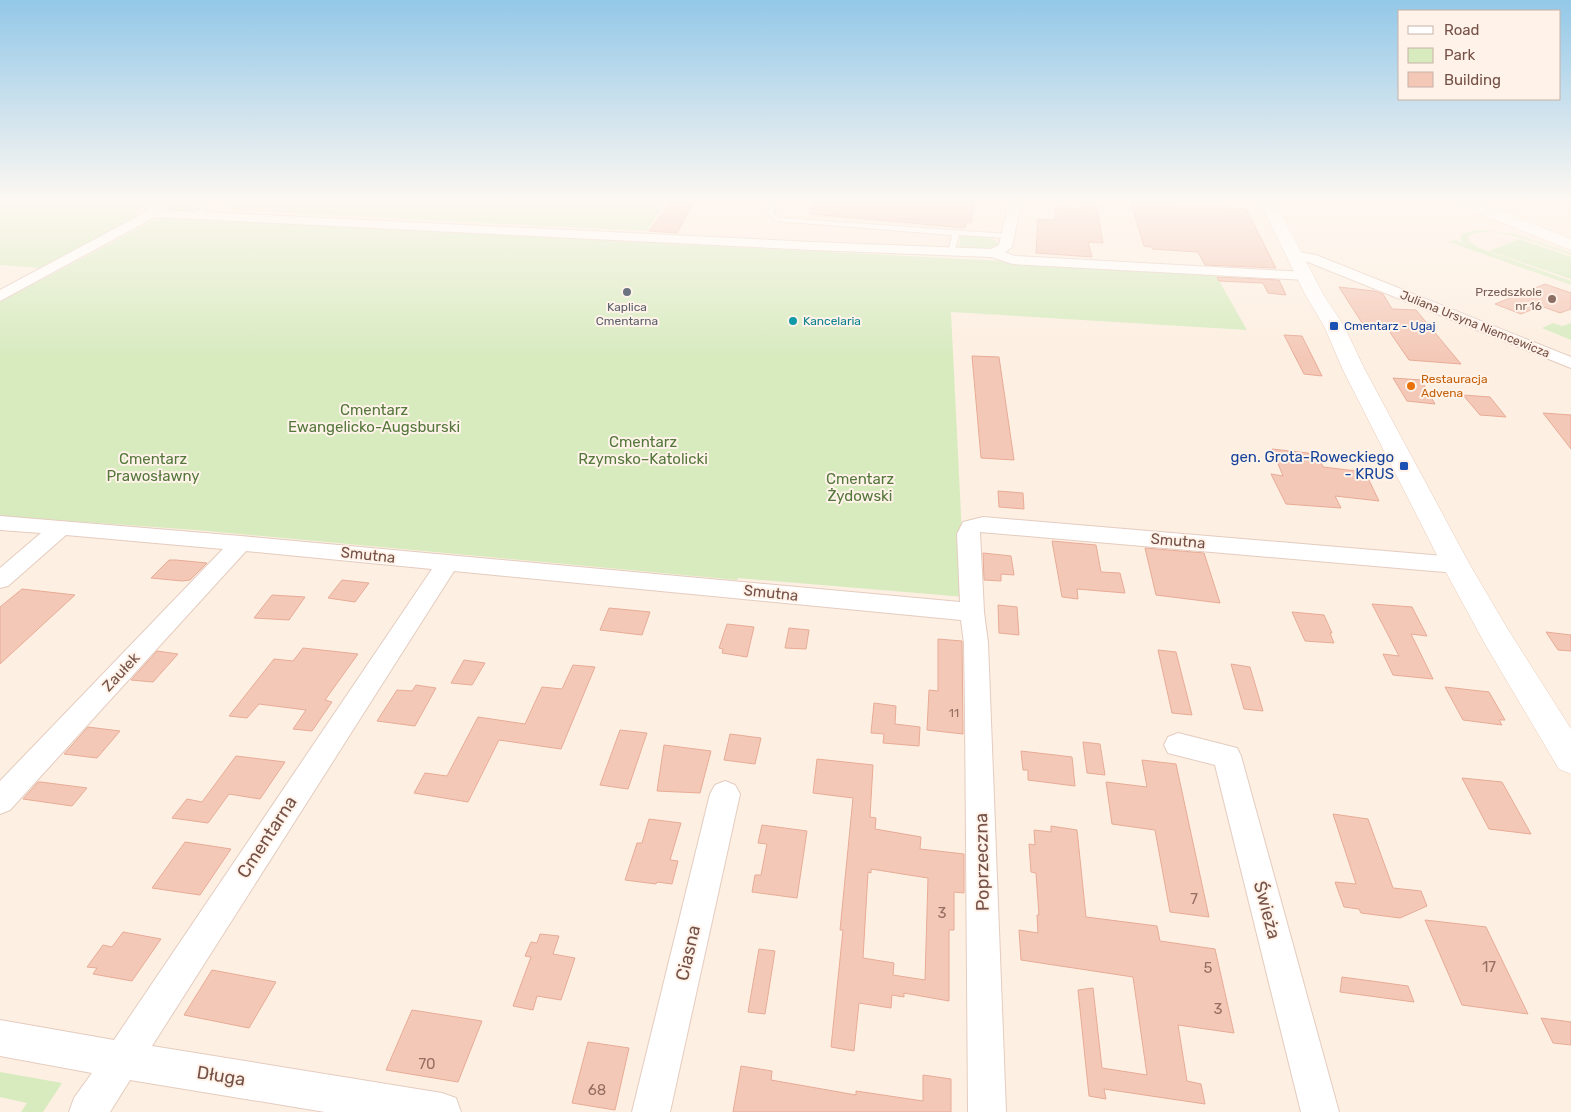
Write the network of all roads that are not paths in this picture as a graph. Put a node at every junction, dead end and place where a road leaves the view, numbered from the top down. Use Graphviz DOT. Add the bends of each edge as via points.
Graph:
graph roads {
  1 [pos="78,254"];
  2 [pos="996,254"];
  3 [pos="1294,254"];
  4 [pos="1300,265"];
  5 [pos="0,296"];
  6 [pos="1571,364"];
  7 [pos="0,524"];
  8 [pos="61,528"];
  9 [pos="241,543"];
  10 [pos="447,563"];
  11 [pos="1456,565"];
  12 [pos="0,580"];
  13 [pos="972,612"];
  14 [pos="1178,745"];
  15 [pos="1571,759"];
  16 [pos="725,794"];
  17 [pos="0,801"];
  18 [pos="0,1038"];
  19 [pos="121,1060"];
  20 [pos="88,1112"];
  21 [pos="442,1112"];
  22 [pos="651,1112"];
  23 [pos="988,1112"];
  24 [pos="1320,1112"];
  1 -- 5 [label="street"];
  2 -- 4 [label="street, Juliana Ursyna Niemcewicza" via="1013,260"];
  3 -- 4 [label="street"];
  4 -- 6 [label="street, Juliana Ursyna Niemcewicza" via="1311,258"];
  4 -- 11 [label="street"];
  7 -- 8 [label="street, Smutna"];
  8 -- 9 [label="street, Smutna"];
  8 -- 12 [label="street"];
  9 -- 10 [label="street, Smutna"];
  9 -- 17 [label="street, Zaułek"];
  10 -- 13 [label="street, Smutna"];
  10 -- 19 [label="street, Cmentarna"];
  11 -- 13 [label="street, Smutna" via="983,524 971,527 968,534"];
  11 -- 15 [label="street"];
  13 -- 23 [label="street, Poprzeczna" via="976,644"];
  14 -- 24 [label="street, Świeża" via="1227,756"];
  16 -- 22 [label="street, Ciasna"];
  18 -- 19 [label="street, Długa"];
  19 -- 20 [label="street, Cmentarna"];
  19 -- 21 [label="street, Długa"];
}
